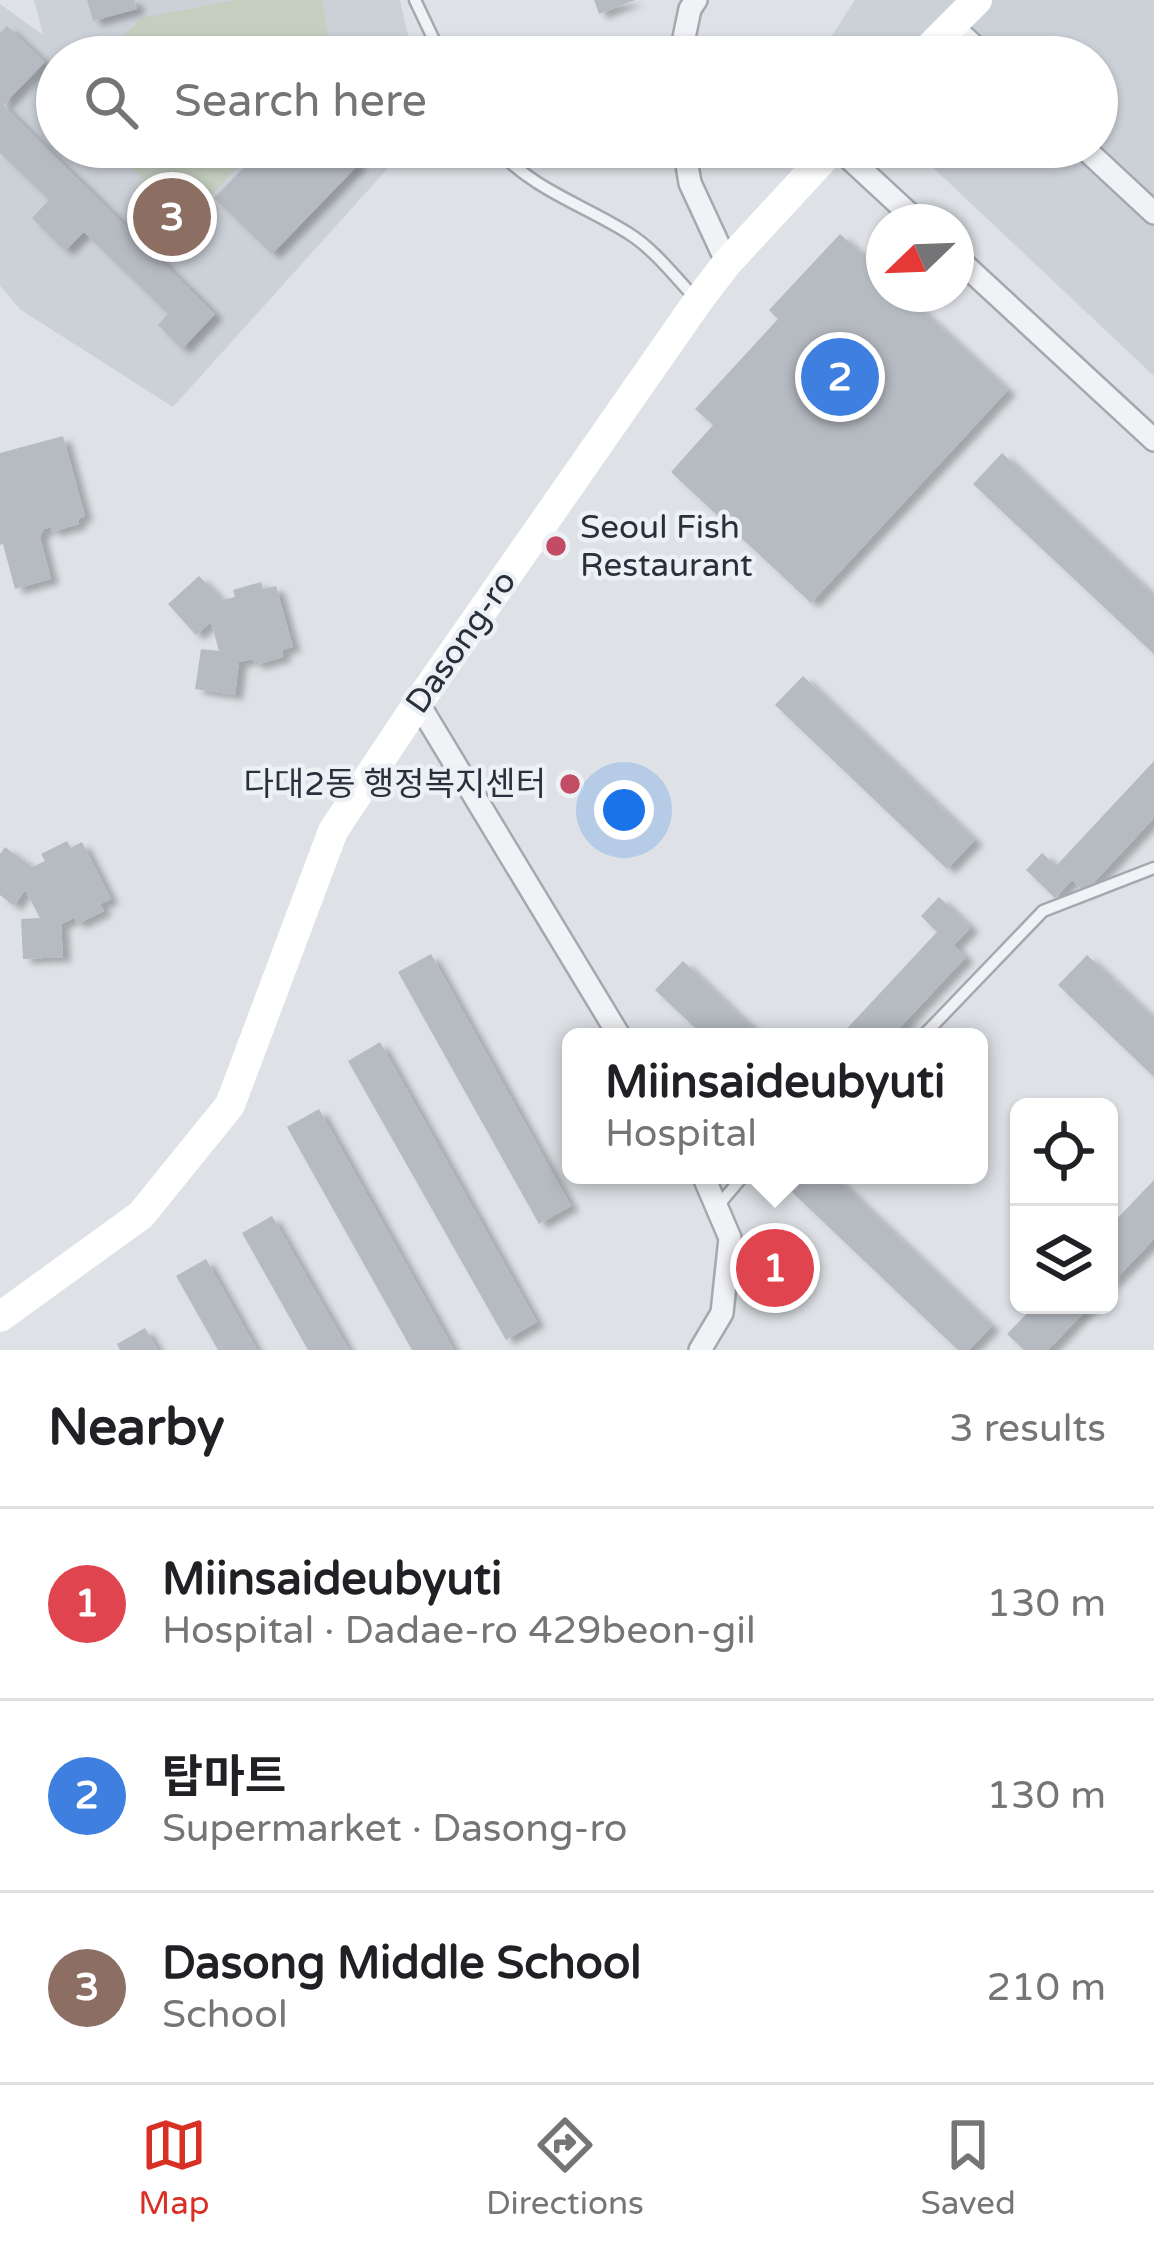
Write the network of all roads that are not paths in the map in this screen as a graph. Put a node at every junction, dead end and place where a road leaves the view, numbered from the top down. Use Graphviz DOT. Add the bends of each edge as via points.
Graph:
graph roads {
  1 [pos="415,0"];
  2 [pos="696,0"];
  3 [pos="977,0"];
  4 [pos="951,25"];
  5 [pos="432,36"];
  6 [pos="684,36"];
  7 [pos="940,36"];
  8 [pos="963,36"];
  9 [pos="519,168"];
  10 [pos="688,168"];
  11 [pos="815,168"];
  12 [pos="858,168"];
  13 [pos="1106,168"];
  14 [pos="898,204"];
  15 [pos="1154,213"];
  16 [pos="727,262"];
  17 [pos="974,274"];
  18 [pos="698,301"];
  19 [pos="1154,440"];
  20 [pos="418,703"];
  21 [pos="1154,868"];
  22 [pos="615,1028"];
  23 [pos="931,1028"];
  24 [pos="707,1184"];
  25 [pos="736,1184"];
  26 [pos="717,1207"];
  27 [pos="0,1317"];
  28 [pos="700,1350"];
  1 -- 5 [label="lane"];
  2 -- 6 [label="street"];
  3 -- 4 [label="main road"];
  4 -- 7 [label="main road"];
  4 -- 8 [label="street"];
  9 -- 18 [label="lane" via="634,236"];
  10 -- 16 [label="street"];
  11 -- 16 [label="main road, Dasong-ro"];
  12 -- 14 [label="street"];
  13 -- 15 [label="street"];
  16 -- 18 [label="main road, Dasong-ro"];
  17 -- 19 [label="street"];
  18 -- 20 [label="main road, Dasong-ro"];
  20 -- 22 [label="street"];
  20 -- 27 [label="main road, Dasong-ro" via="333,831 230,1105 142,1215"];
  21 -- 23 [label="lane" via="1042,911"];
  24 -- 26 [label="street"];
  25 -- 26 [label="lane"];
  26 -- 28 [label="street" via="730,1238 722,1313"];
}
